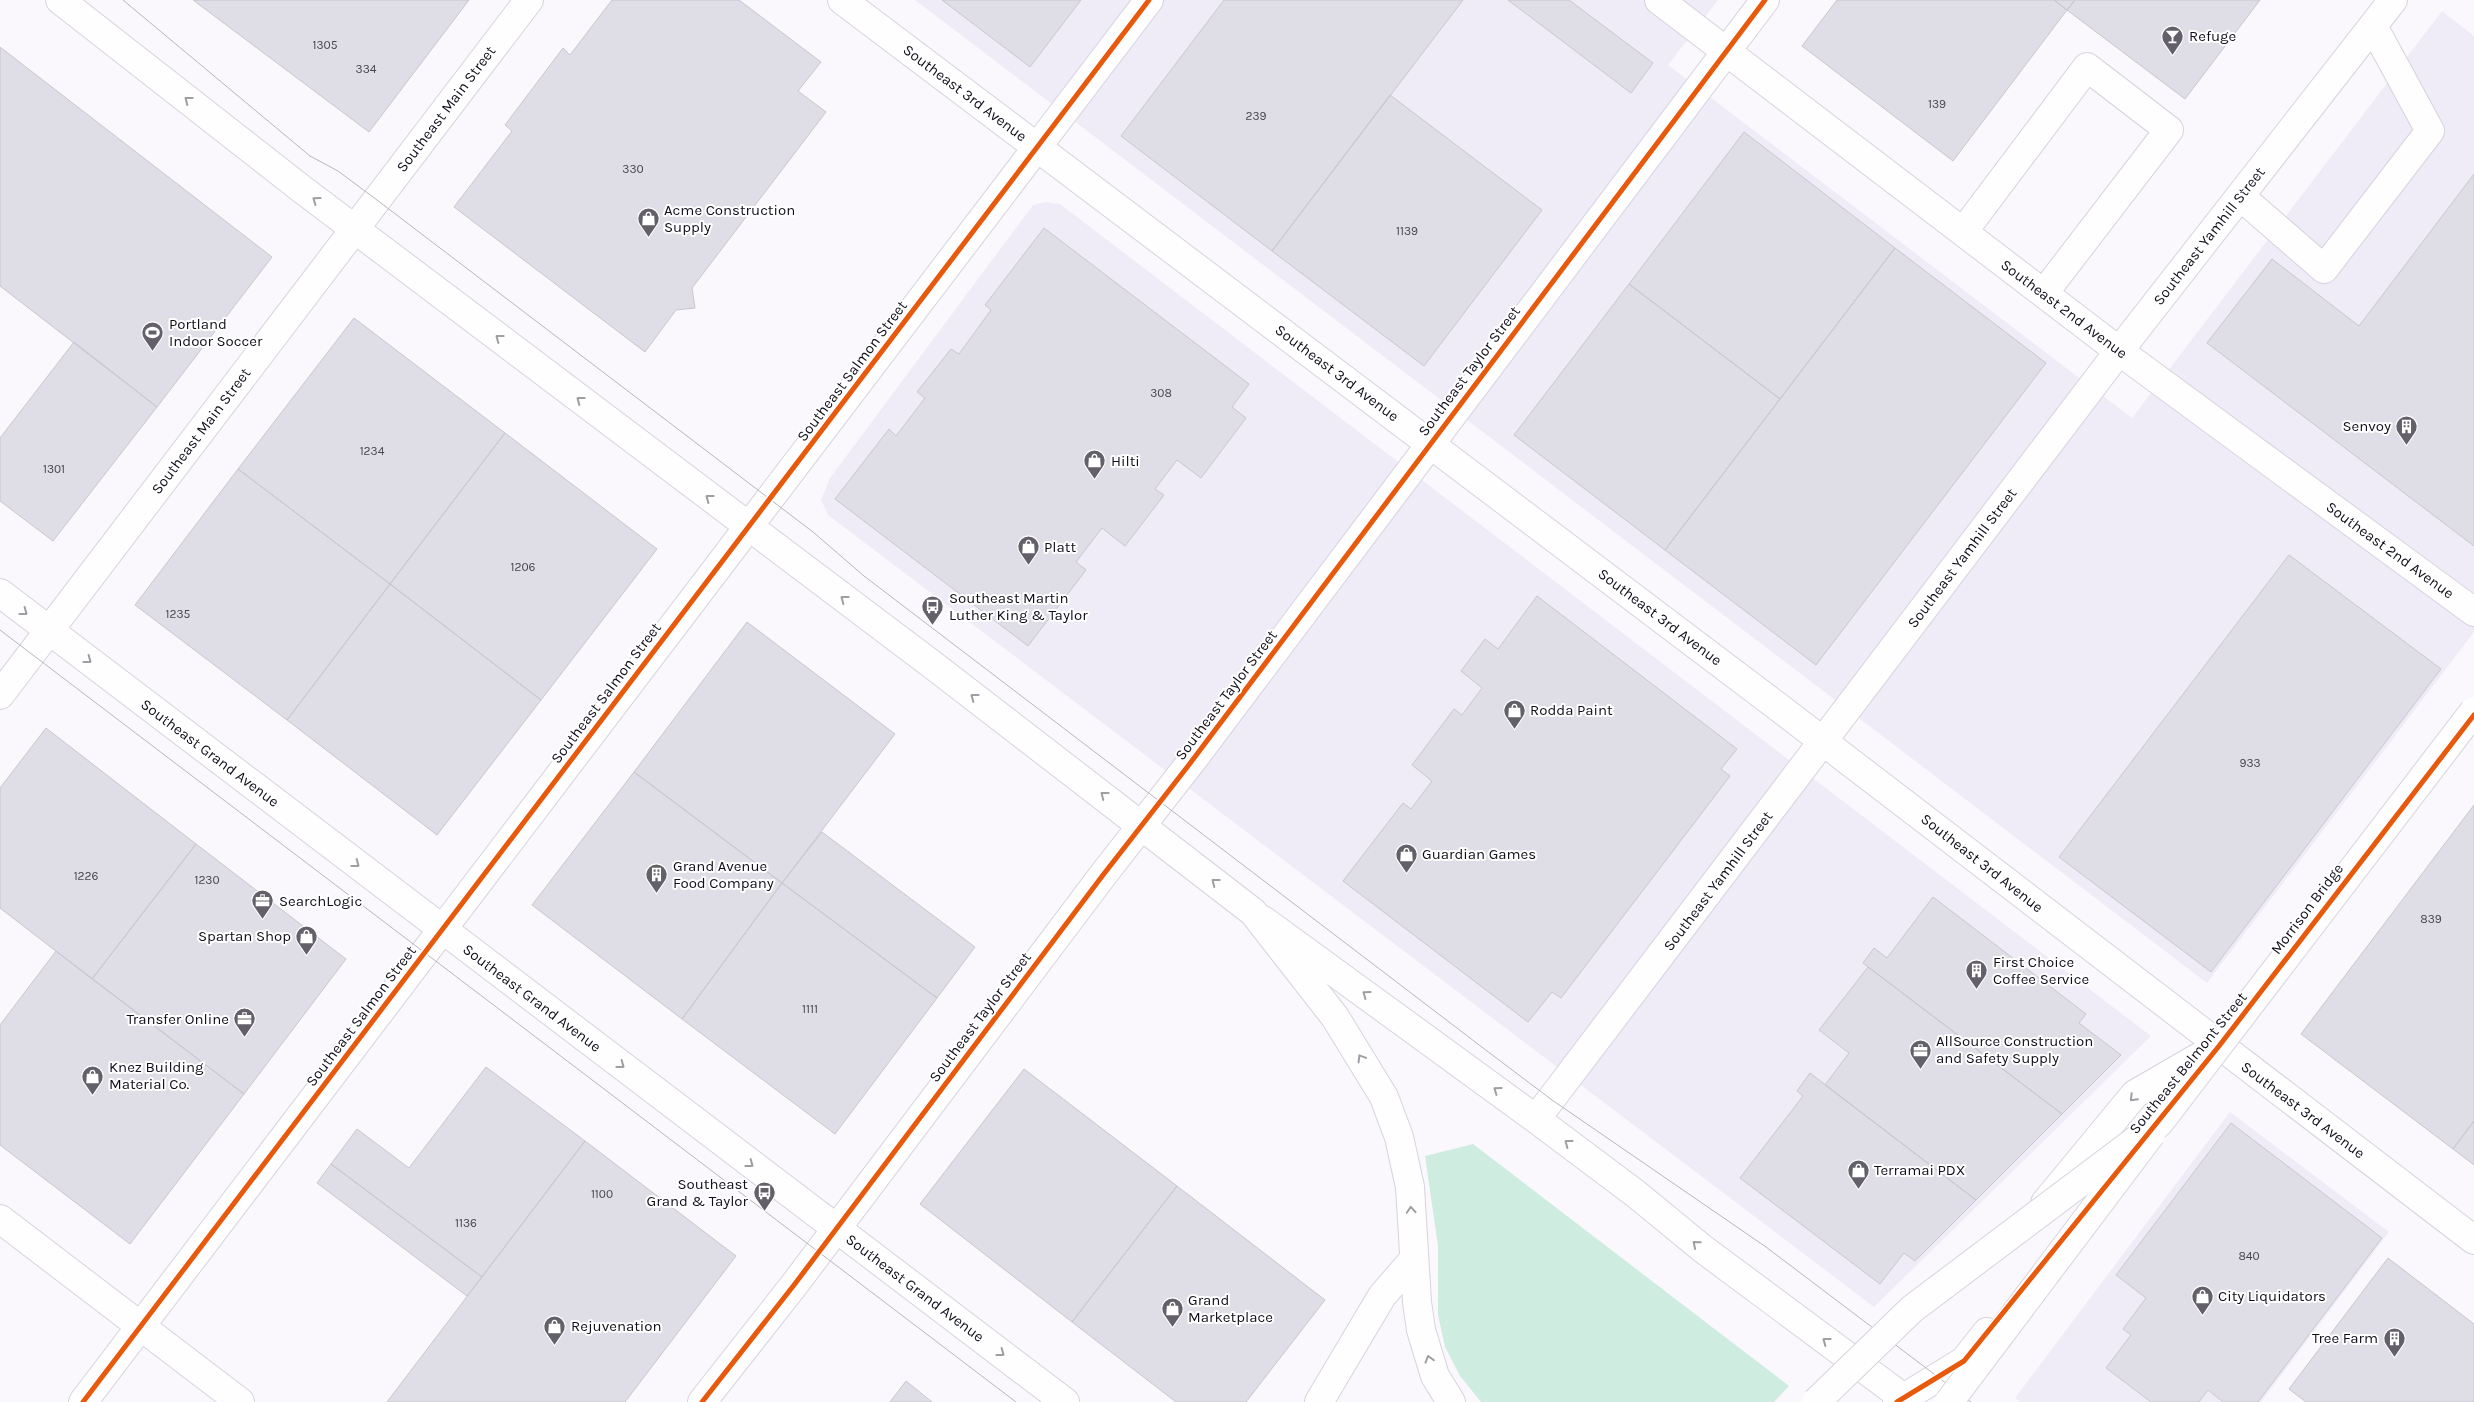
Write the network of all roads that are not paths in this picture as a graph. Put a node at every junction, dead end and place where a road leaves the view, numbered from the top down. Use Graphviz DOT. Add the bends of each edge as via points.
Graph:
graph roads {
  1 [pos="60,0"];
  2 [pos="529,0"];
  3 [pos="842,0"];
  4 [pos="1149,0"];
  5 [pos="1659,0"];
  6 [pos="1765,0"];
  7 [pos="2393,0"];
  8 [pos="2373,26"];
  9 [pos="1727,52"];
  10 [pos="1037,147"];
  11 [pos="2240,196"];
  12 [pos="355,229"];
  13 [pos="1963,232"];
  14 [pos="2044,293"];
  15 [pos="2119,351"];
  16 [pos="1430,443"];
  17 [pos="748,528"];
  18 [pos="0,593"];
  19 [pos="2474,612"];
  20 [pos="49,630"];
  21 [pos="0,695"];
  22 [pos="2474,711"];
  23 [pos="2474,715"];
  24 [pos="1823,742"];
  25 [pos="1142,825"];
  26 [pos="1253,912"];
  27 [pos="443,930"];
  28 [pos="2219,1046"];
  29 [pos="1536,1119"];
  30 [pos="2159,1123"];
  31 [pos="0,1219"];
  32 [pos="836,1229"];
  33 [pos="2474,1240"];
  34 [pos="1414,1259"];
  35 [pos="140,1326"];
  36 [pos="1865,1370"];
  37 [pos="1903,1401"];
  38 [pos="83,1402"];
  39 [pos="240,1402"];
  40 [pos="702,1402"];
  41 [pos="1065,1402"];
  42 [pos="1319,1402"];
  43 [pos="1451,1402"];
  44 [pos="1816,1402"];
  45 [pos="1949,1402"];
  12 -- 1 [label="main road, one-way"];
  2 -- 12 [label="main road, Southeast Main Street"];
  3 -- 10 [label="main road, Southeast 3rd Avenue"];
  4 -- 10 [label="main road, Southeast Salmon Street"];
  5 -- 9 [label="main road, Southeast 2nd Avenue"];
  6 -- 9 [label="main road, Southeast Taylor Street"];
  7 -- 8 [label="main road, Southeast Yamhill Street"];
  8 -- 11 [label="main road, Southeast Yamhill Street"];
  8 -- 11 [label="main road" via="2430,131 2324,269"];
  9 -- 13 [label="main road, Southeast 2nd Avenue"];
  9 -- 16 [label="main road, Southeast Taylor Street"];
  10 -- 16 [label="main road, Southeast 3rd Avenue"];
  10 -- 17 [label="main road, Southeast Salmon Street"];
  11 -- 15 [label="main road, Southeast Yamhill Street"];
  17 -- 12 [label="main road, one-way"];
  12 -- 20 [label="main road, Southeast Main Street"];
  13 -- 14 [label="main road, Southeast 2nd Avenue"];
  13 -- 14 [label="main road" via="2087,67 2169,130"];
  14 -- 15 [label="main road, Southeast 2nd Avenue"];
  15 -- 19 [label="main road, Southeast 2nd Avenue"];
  15 -- 24 [label="main road, Southeast Yamhill Street"];
  16 -- 24 [label="main road, Southeast 3rd Avenue"];
  16 -- 25 [label="main road, Southeast Taylor Street"];
  25 -- 17 [label="main road, one-way"];
  17 -- 27 [label="main road, Southeast Salmon Street"];
  18 -- 20 [label="main road, Southeast Grand Avenue, one-way"];
  20 -- 21 [label="main road, Southeast Main Street"];
  20 -- 27 [label="main road, Southeast Grand Avenue, one-way"];
  22 -- 30 [label="main road, Morrison Bridge, bridge"];
  23 -- 28 [label="main road, Southeast Belmont Street"];
  24 -- 28 [label="main road, Southeast 3rd Avenue"];
  24 -- 29 [label="main road, Southeast Yamhill Street"];
  26 -- 25 [label="main road, one-way"];
  25 -- 32 [label="main road, Southeast Taylor Street"];
  29 -- 26 [label="main road, one-way"];
  34 -- 26 [label="main road, one-way" via="1410,1187 1399,1137 1384,1097 1335,1017"];
  27 -- 32 [label="main road, Southeast Grand Avenue, one-way"];
  27 -- 35 [label="main road, Southeast Salmon Street"];
  28 -- 33 [label="main road, Southeast 3rd Avenue"];
  28 -- 36 [label="main road, one-way" via="2135,1094 2043,1205"];
  28 -- 37 [label="main road, Southeast Belmont Street" via="1964,1361"];
  36 -- 29 [label="main road, one-way" via="1702,1249 1636,1194"];
  30 -- 44 [label="main road, bridge" via="1912,1309"];
  30 -- 45 [label="main road, Morrison Bridge, bridge"];
  31 -- 35 [label="main road"];
  32 -- 40 [label="main road, Southeast Taylor Street"];
  32 -- 41 [label="main road, Southeast Grand Avenue, one-way"];
  34 -- 42 [label="main road" via="1382,1296"];
  43 -- 34 [label="main road, one-way" via="1434,1376 1421,1330"];
  35 -- 38 [label="main road, Southeast Salmon Street"];
  35 -- 39 [label="main road"];
  36 -- 37 [label="main road"];
}
